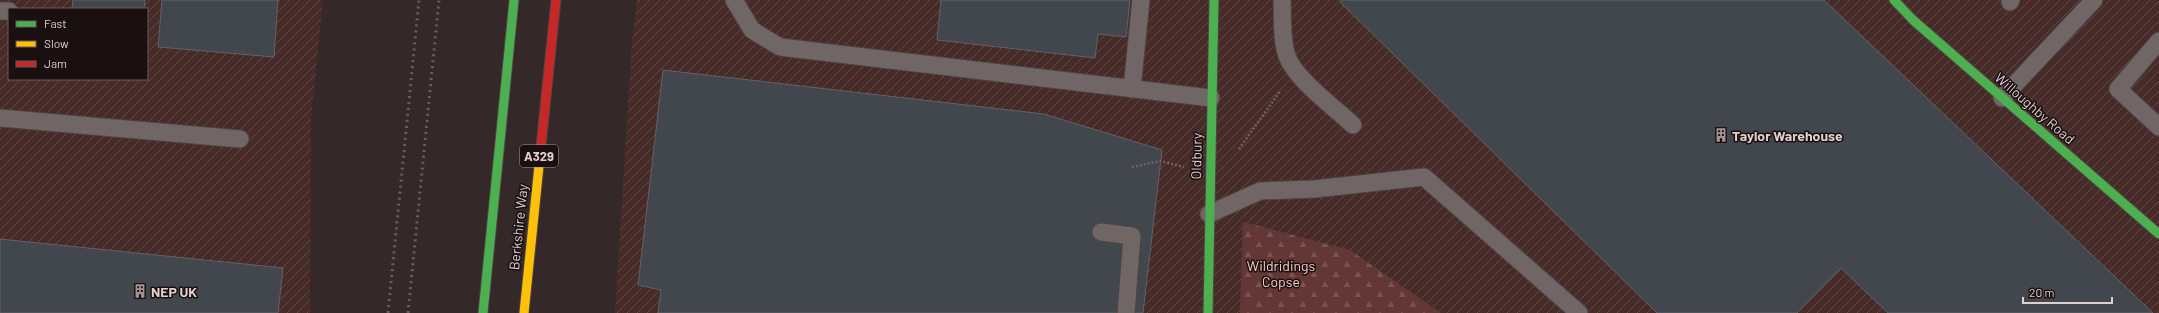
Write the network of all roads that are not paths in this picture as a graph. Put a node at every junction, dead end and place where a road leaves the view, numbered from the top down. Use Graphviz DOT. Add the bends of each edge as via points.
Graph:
graph roads {
  1 [pos="514,0"];
  2 [pos="556,0"];
  3 [pos="734,0"];
  4 [pos="1142,0"];
  5 [pos="1214,0"];
  6 [pos="1282,0"];
  7 [pos="1894,0"];
  8 [pos="2091,1"];
  9 [pos="2159,41"];
  10 [pos="1132,88"];
  11 [pos="1211,98"];
  12 [pos="2002,98"];
  13 [pos="0,118"];
  14 [pos="1353,125"];
  15 [pos="2159,128"];
  16 [pos="240,139"];
  17 [pos="1209,214"];
  18 [pos="1101,232"];
  19 [pos="2159,234"];
  20 [pos="483,313"];
  21 [pos="524,313"];
  22 [pos="1126,313"];
  23 [pos="1208,313"];
  24 [pos="1579,313"];
  1 -- 20 [label="main road, Berkshire Way"];
  2 -- 21 [label="main road, Berkshire Way / A329"];
  3 -- 10 [label="lane" via="752,30 780,47"];
  4 -- 10 [label="lane"];
  5 -- 11 [label="main road, Oldbury"];
  6 -- 14 [label="lane" via="1283,32 1287,55 1294,71"];
  7 -- 12 [label="main road, Willoughby Road" via="1913,20"];
  8 -- 12 [label="lane"];
  9 -- 15 [label="lane" via="2118,89"];
  10 -- 11 [label="lane"];
  11 -- 17 [label="main road, Oldbury"];
  12 -- 19 [label="main road, Willoughby Road"];
  13 -- 16 [label="lane"];
  17 -- 23 [label="main road, Oldbury"];
  17 -- 24 [label="lane" via="1260,191 1314,189 1424,177"];
  18 -- 22 [label="lane" via="1132,236"];
}
